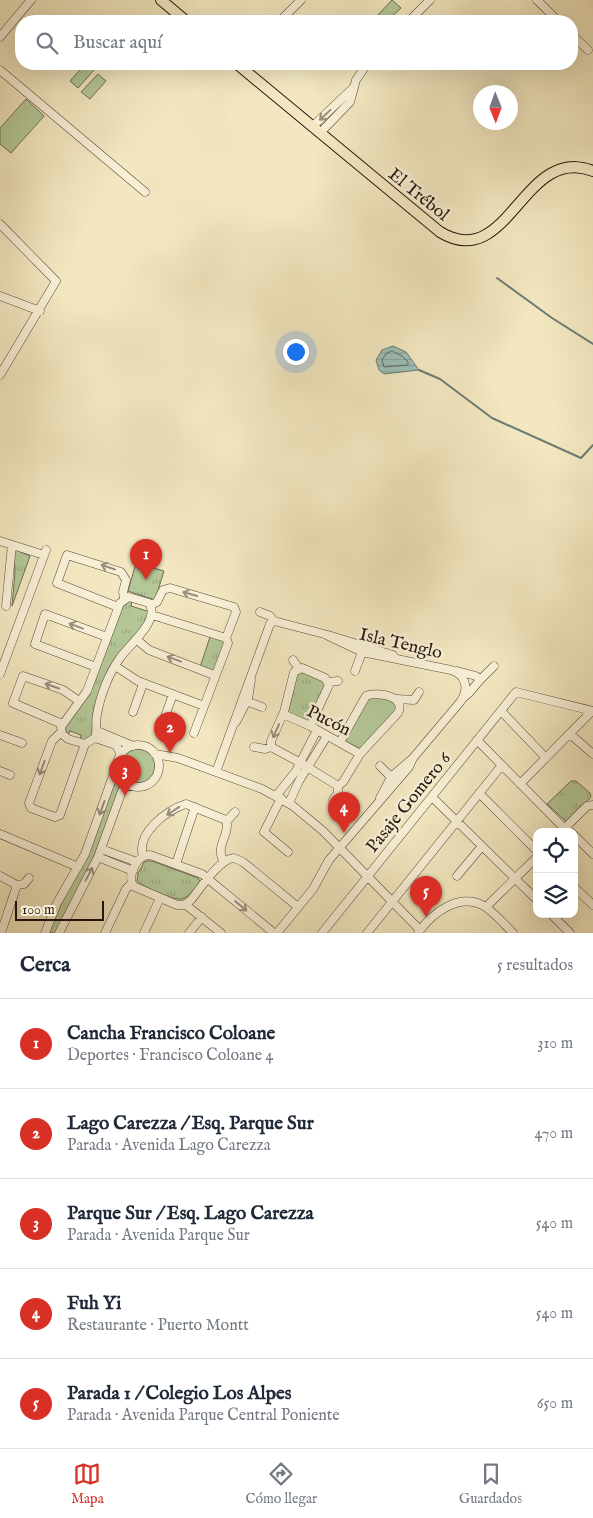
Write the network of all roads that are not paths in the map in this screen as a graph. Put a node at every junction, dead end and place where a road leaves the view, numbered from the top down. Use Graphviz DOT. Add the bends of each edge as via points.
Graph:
graph roads {
  1 [pos="31,0"];
  2 [pos="161,0"];
  3 [pos="301,0"];
  4 [pos="430,0"];
  5 [pos="537,0"];
  6 [pos="18,15"];
  7 [pos="179,15"];
  8 [pos="286,15"];
  9 [pos="415,15"];
  10 [pos="552,15"];
  11 [pos="15,19"];
  12 [pos="0,36"];
  13 [pos="578,41"];
  14 [pos="588,50"];
  15 [pos="0,70"];
  16 [pos="245,70"];
  17 [pos="362,70"];
  18 [pos="316,130"];
  19 [pos="593,171"];
  20 [pos="145,192"];
  21 [pos="0,224"];
  22 [pos="0,296"];
  23 [pos="40,311"];
  24 [pos="0,375"];
  25 [pos="0,541"];
  26 [pos="12,545"];
  27 [pos="124,598"];
  28 [pos="6,606"];
  29 [pos="151,606"];
  30 [pos="118,607"];
  31 [pos="260,612"];
  32 [pos="152,615"];
  33 [pos="272,623"];
  34 [pos="107,637"];
  35 [pos="226,638"];
  36 [pos="136,639"];
  37 [pos="363,649"];
  38 [pos="292,660"];
  39 [pos="115,666"];
  40 [pos="494,666"];
  41 [pos="96,667"];
  42 [pos="299,668"];
  43 [pos="355,671"];
  44 [pos="455,671"];
  45 [pos="0,674"];
  46 [pos="214,676"];
  47 [pos="480,680"];
  48 [pos="328,682"];
  49 [pos="338,682"];
  50 [pos="143,684"];
  51 [pos="419,692"];
  52 [pos="173,694"];
  53 [pos="463,698"];
  54 [pos="397,699"];
  55 [pos="79,701"];
  56 [pos="244,701"];
  57 [pos="408,701"];
  58 [pos="204,706"];
  59 [pos="262,707"];
  60 [pos="399,710"];
  61 [pos="500,711"];
  62 [pos="593,711"];
  63 [pos="133,712"];
  64 [pos="283,714"];
  65 [pos="163,722"];
  66 [pos="310,726"];
  67 [pos="62,728"];
  68 [pos="317,730"];
  69 [pos="194,733"];
  70 [pos="570,734"];
  71 [pos="0,735"];
  72 [pos="96,735"];
  73 [pos="327,736"];
  74 [pos="478,740"];
  75 [pos="340,742"];
  76 [pos="22,743"];
  77 [pos="85,744"];
  78 [pos="133,746"];
  79 [pos="254,746"];
  80 [pos="271,747"];
  81 [pos="155,754"];
  82 [pos="360,754"];
  83 [pos="593,754"];
  84 [pos="119,758"];
  85 [pos="546,758"];
  86 [pos="184,761"];
  87 [pos="304,765"];
  88 [pos="502,765"];
  89 [pos="380,766"];
  90 [pos="159,768"];
  91 [pos="0,771"];
  92 [pos="216,772"];
  93 [pos="10,775"];
  94 [pos="393,780"];
  95 [pos="129,784"];
  96 [pos="520,784"];
  97 [pos="338,786"];
  98 [pos="479,793"];
  99 [pos="432,796"];
  100 [pos="278,797"];
  101 [pos="333,800"];
  102 [pos="289,803"];
  103 [pos="593,805"];
  104 [pos="195,807"];
  105 [pos="235,812"];
  106 [pos="227,821"];
  107 [pos="457,821"];
  108 [pos="563,828"];
  109 [pos="569,828"];
  110 [pos="0,834"];
  111 [pos="578,839"];
  112 [pos="482,846"];
  113 [pos="533,847"];
  114 [pos="340,848"];
  115 [pos="101,849"];
  116 [pos="288,852"];
  117 [pos="593,854"];
  118 [pos="98,857"];
  119 [pos="140,859"];
  120 [pos="223,861"];
  121 [pos="533,861"];
  122 [pos="176,864"];
  123 [pos="78,867"];
  124 [pos="134,871"];
  125 [pos="0,876"];
  126 [pos="368,876"];
  127 [pos="457,876"];
  128 [pos="29,878"];
  129 [pos="208,878"];
  130 [pos="515,879"];
  131 [pos="132,883"];
  132 [pos="17,886"];
  133 [pos="578,891"];
  134 [pos="533,896"];
  135 [pos="160,898"];
  136 [pos="393,901"];
  137 [pos="186,905"];
  138 [pos="593,906"];
  139 [pos="298,907"];
  140 [pos="486,907"];
  141 [pos="202,917"];
  142 [pos="3,918"];
  143 [pos="555,918"];
  144 [pos="419,931"];
  145 [pos="1,933"];
  146 [pos="45,933"];
  147 [pos="60,933"];
  148 [pos="105,933"];
  149 [pos="144,933"];
  150 [pos="189,933"];
  151 [pos="221,933"];
  152 [pos="276,933"];
  153 [pos="322,933"];
  154 [pos="367,933"];
  155 [pos="513,933"];
  156 [pos="570,933"];
  1 -- 6 [label="street"];
  2 -- 7 [label="main road"];
  3 -- 8 [label="street"];
  4 -- 9 [label="street"];
  5 -- 10 [label="street"];
  11 -- 12 [label="street"];
  13 -- 14 [label="street"];
  15 -- 20 [label="street"];
  16 -- 18 [label="main road, El Trébol"];
  17 -- 18 [label="street" via="348,106"];
  18 -- 19 [label="main road, El Trébol" via="440,232 458,240 477,239 492,232 544,178 555,171 577,167"];
  21 -- 23 [label="street" via="56,282"];
  22 -- 23 [label="street"];
  23 -- 24 [label="street"];
  25 -- 26 [label="street"];
  26 -- 28 [label="street"];
  26 -- 45 [label="street" via="45,552"];
  27 -- 29 [label="street" via="145,601"];
  27 -- 30 [label="street"];
  27 -- 30 [label="street, one-way" via="126,580 121,572 67,556 57,583"];
  29 -- 32 [label="street"];
  35 -- 29 [label="street, one-way" via="229,637 236,609 170,588 163,590"];
  30 -- 34 [label="street"];
  31 -- 33 [label="street" via="270,616"];
  32 -- 35 [label="street"];
  32 -- 36 [label="street"];
  33 -- 37 [label="street, Isla Tenglo" via="324,634"];
  33 -- 56 [label="street"];
  34 -- 41 [label="street"];
  34 -- 41 [label="street, one-way" via="45,614 35,644"];
  35 -- 46 [label="street" via="228,643"];
  36 -- 39 [label="street"];
  46 -- 36 [label="street, one-way" via="149,650"];
  37 -- 43 [label="street"];
  37 -- 44 [label="street, Isla Tenglo"];
  38 -- 42 [label="street"];
  39 -- 50 [label="street"];
  39 -- 72 [label="street" via="97,712"];
  40 -- 47 [label="street"];
  41 -- 55 [label="street"];
  42 -- 48 [label="street" via="305,668"];
  42 -- 64 [label="street" via="294,672"];
  44 -- 47 [label="street"];
  44 -- 53 [label="street, Isla Tenglo" via="465,682"];
  46 -- 58 [label="street"];
  47 -- 53 [label="street"];
  48 -- 49 [label="street"];
  48 -- 66 [label="street" via="328,690"];
  50 -- 52 [label="street"];
  50 -- 63 [label="street"];
  51 -- 57 [label="street" via="416,698"];
  52 -- 58 [label="street"];
  52 -- 65 [label="street"];
  53 -- 94 [label="street"];
  54 -- 57 [label="street"];
  54 -- 60 [label="street"];
  54 -- 75 [label="street" via="363,694"];
  55 -- 67 [label="street"];
  55 -- 67 [label="street, one-way" via="63,690 23,676 13,703"];
  56 -- 59 [label="street"];
  56 -- 92 [label="street"];
  57 -- 60 [label="street"];
  58 -- 69 [label="street"];
  60 -- 82 [label="street"];
  61 -- 62 [label="street, Pasaje Gomero 6" via="518,691"];
  61 -- 74 [label="street, Pasaje Gomero 6"];
  61 -- 85 [label="street"];
  62 -- 70 [label="street"];
  64 -- 66 [label="street, Pucón"];
  64 -- 80 [label="street, one-way"];
  66 -- 68 [label="street, Pucón"];
  67 -- 77 [label="street" via="66,738"];
  67 -- 77 [label="street, one-way" via="50,746 29,806 60,815"];
  68 -- 73 [label="street, Pucón"];
  68 -- 87 [label="street"];
  70 -- 83 [label="street"];
  70 -- 85 [label="street"];
  71 -- 76 [label="street"];
  72 -- 77 [label="street"];
  72 -- 78 [label="street"];
  72 -- 84 [label="street" via="116,745"];
  73 -- 75 [label="street, Pucón"];
  73 -- 87 [label="street"];
  74 -- 88 [label="street"];
  74 -- 99 [label="street, Pasaje Gomero 6"];
  75 -- 82 [label="street, Pucón"];
  78 -- 81 [label="street" via="146,747"];
  78 -- 84 [label="street"];
  79 -- 80 [label="street"];
  80 -- 87 [label="street"];
  81 -- 86 [label="street"];
  81 -- 90 [label="street"];
  82 -- 97 [label="street"];
  84 -- 95 [label="street" via="120,775"];
  84 -- 123 [label="street, one-way"];
  85 -- 96 [label="street"];
  86 -- 90 [label="street" via="165,762"];
  86 -- 92 [label="street"];
  87 -- 97 [label="street"];
  87 -- 100 [label="street"];
  87 -- 102 [label="street"];
  88 -- 96 [label="street"];
  88 -- 98 [label="street"];
  89 -- 94 [label="street"];
  90 -- 95 [label="street" via="149,783"];
  91 -- 93 [label="street"];
  92 -- 100 [label="street"];
  94 -- 114 [label="street"];
  95 -- 115 [label="street" via="121,794"];
  96 -- 108 [label="street"];
  97 -- 101 [label="street" via="338,794"];
  98 -- 107 [label="street"];
  98 -- 113 [label="street"];
  99 -- 107 [label="street"];
  99 -- 126 [label="street, Pasaje Gomero 6"];
  100 -- 102 [label="street"];
  100 -- 116 [label="street" via="264,832"];
  102 -- 114 [label="street"];
  103 -- 109 [label="street" via="587,806"];
  104 -- 106 [label="street"];
  104 -- 119 [label="street, one-way" via="183,805 153,823"];
  104 -- 122 [label="street"];
  105 -- 106 [label="street"];
  106 -- 120 [label="street" via="220,848"];
  107 -- 112 [label="street"];
  107 -- 136 [label="street"];
  110 -- 123 [label="street"];
  111 -- 117 [label="street"];
  112 -- 127 [label="street"];
  112 -- 130 [label="street"];
  114 -- 126 [label="street"];
  114 -- 139 [label="street"];
  115 -- 118 [label="street"];
  115 -- 119 [label="street"];
  118 -- 124 [label="street"];
  147 -- 118 [label="street, one-way"];
  119 -- 122 [label="street" via="150,855"];
  119 -- 124 [label="street"];
  120 -- 129 [label="street"];
  120 -- 139 [label="street" via="231,858 241,861"];
  121 -- 130 [label="street"];
  122 -- 129 [label="street"];
  123 -- 146 [label="street"];
  124 -- 131 [label="street"];
  125 -- 132 [label="street"];
  126 -- 136 [label="street"];
  126 -- 153 [label="street, Pasaje Gomero 6"];
  128 -- 132 [label="street"];
  129 -- 137 [label="street"];
  129 -- 152 [label="street, one-way"];
  130 -- 134 [label="street"];
  130 -- 140 [label="street"];
  131 -- 135 [label="street" via="136,888"];
  131 -- 148 [label="street"];
  132 -- 142 [label="street"];
  133 -- 138 [label="street"];
  135 -- 137 [label="street"];
  135 -- 149 [label="street"];
  136 -- 144 [label="street"];
  136 -- 154 [label="street"];
  137 -- 141 [label="street"];
  139 -- 152 [label="street"];
  140 -- 144 [label="street" via="471,902 454,904 441,910"];
  140 -- 155 [label="street"];
  141 -- 150 [label="street"];
  141 -- 151 [label="street"];
  142 -- 145 [label="street"];
  143 -- 156 [label="street"];
}
